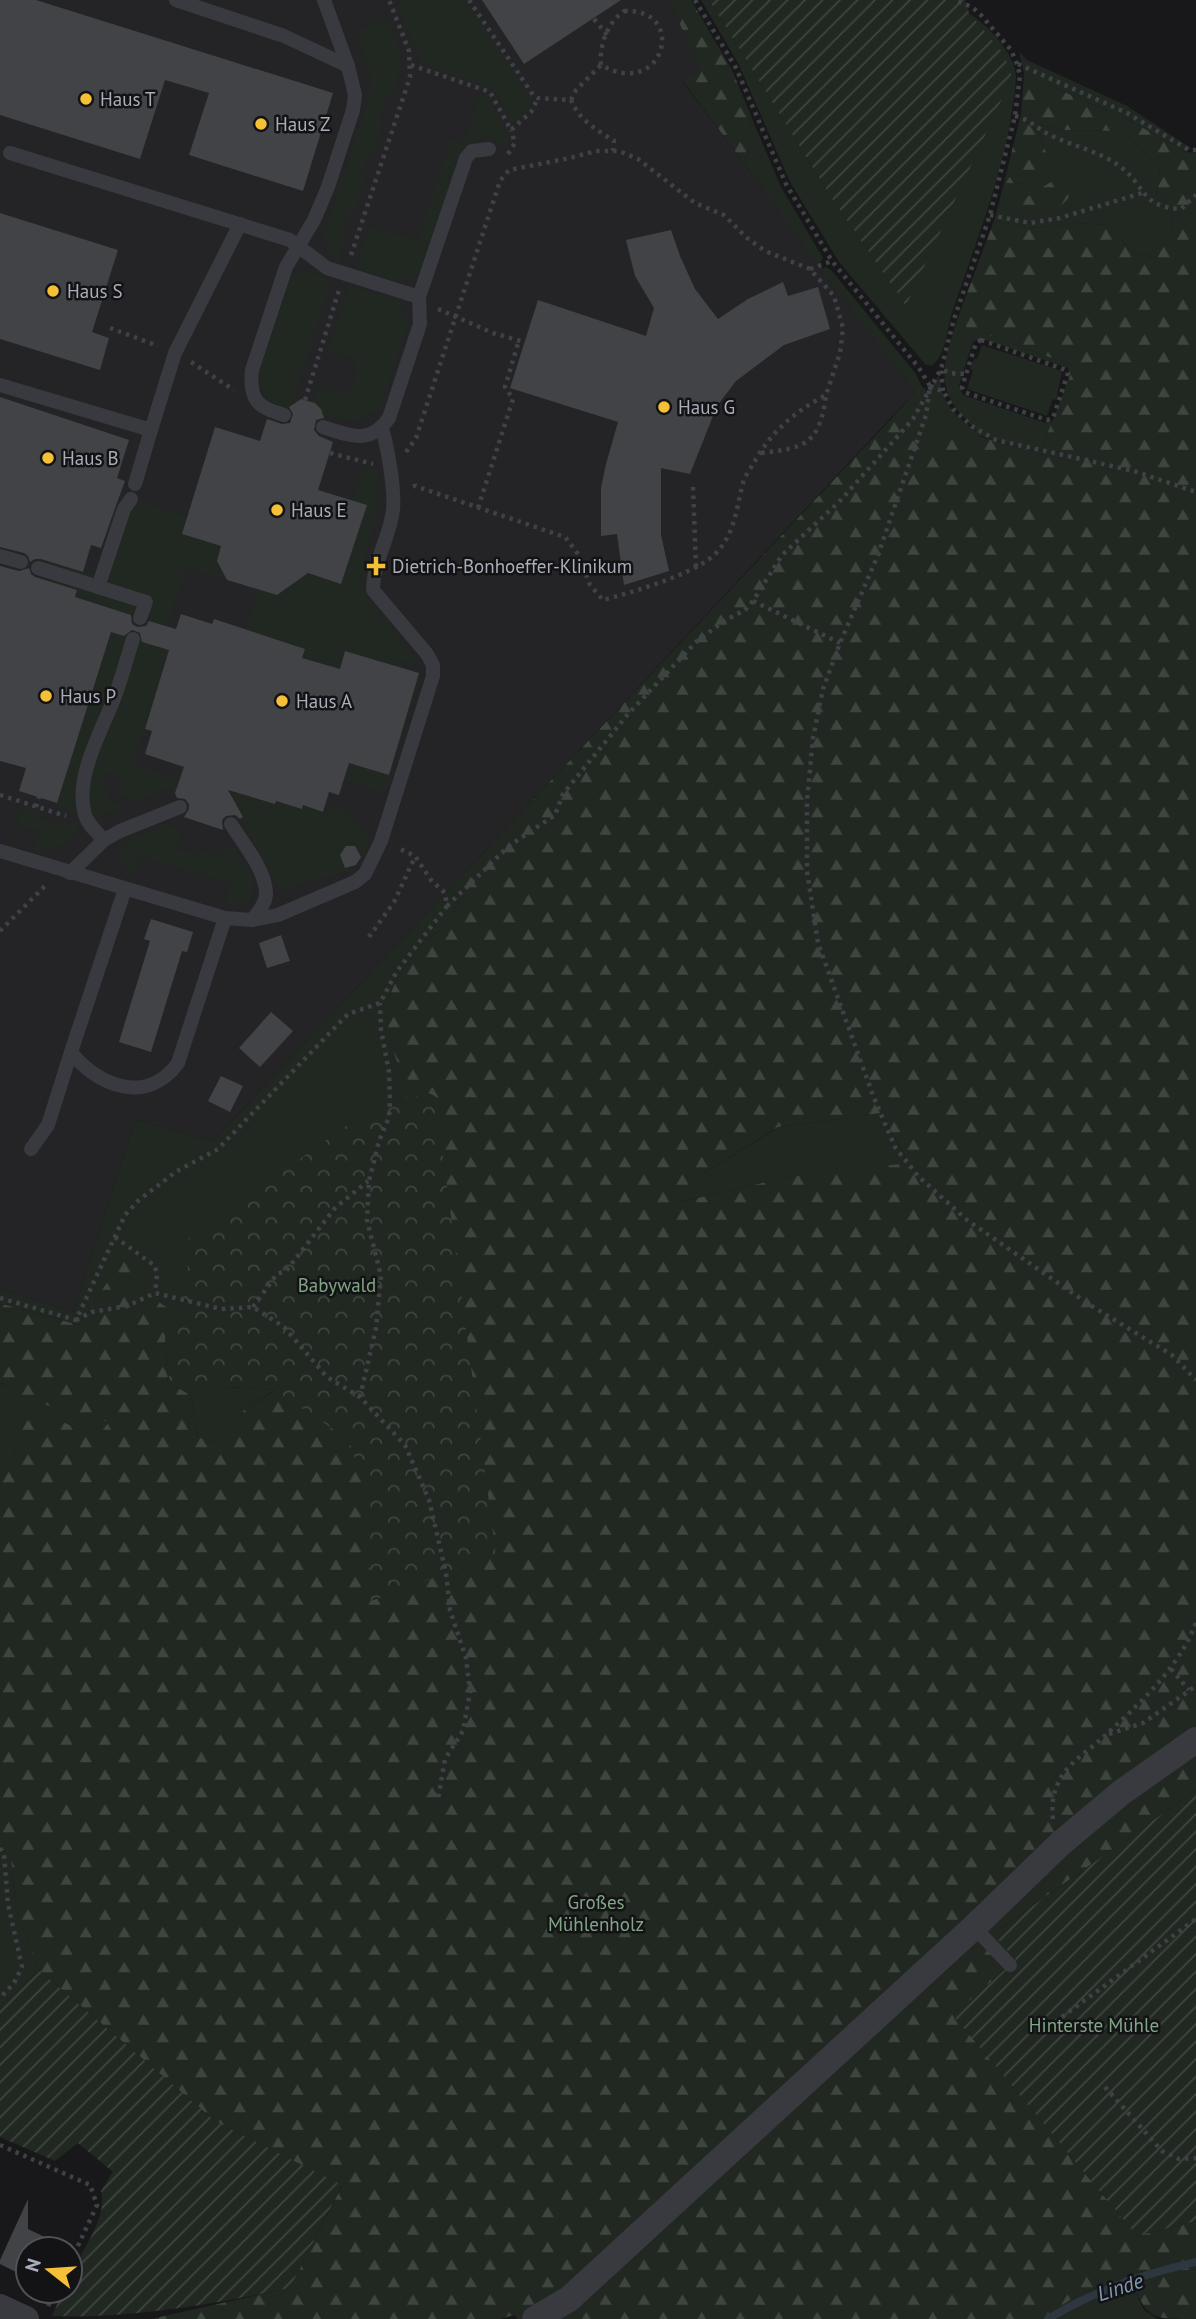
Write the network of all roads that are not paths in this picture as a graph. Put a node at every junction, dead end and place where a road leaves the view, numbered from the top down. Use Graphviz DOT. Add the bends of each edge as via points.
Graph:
graph roads {
  1 [pos="176,0"];
  2 [pos="324,0"];
  3 [pos="348,66"];
  4 [pos="489,149"];
  5 [pos="10,153"];
  6 [pos="240,224"];
  7 [pos="299,247"];
  8 [pos="419,297"];
  9 [pos="0,385"];
  10 [pos="284,415"];
  11 [pos="323,427"];
  12 [pos="382,429"];
  13 [pos="151,430"];
  14 [pos="135,484"];
  15 [pos="131,499"];
  16 [pos="0,555"];
  17 [pos="20,562"];
  18 [pos="38,568"];
  19 [pos="98,587"];
  20 [pos="140,618"];
  21 [pos="133,639"];
  22 [pos="180,807"];
  23 [pos="232,824"];
  24 [pos="104,840"];
  25 [pos="0,851"];
  26 [pos="70,873"];
  27 [pos="125,890"];
  28 [pos="225,918"];
  29 [pos="253,920"];
  30 [pos="71,1052"];
  31 [pos="32,1149"];
  32 [pos="1196,1740"];
  33 [pos="974,1927"];
  34 [pos="1010,1965"];
  35 [pos="0,2308"];
  36 [pos="26,2319"];
  37 [pos="535,2319"];
  1 -- 3 [label="lane" via="284,36"];
  2 -- 3 [label="lane"];
  3 -- 7 [label="lane" via="355,95 353,110 328,187"];
  4 -- 8 [label="lane" via="472,151 466,158"];
  5 -- 6 [label="lane"];
  6 -- 7 [label="lane"];
  6 -- 13 [label="lane" via="175,353"];
  7 -- 8 [label="lane" via="317,262 344,274"];
  7 -- 10 [label="lane" via="286,267 252,370 253,395 259,404"];
  8 -- 12 [label="lane" via="420,324"];
  9 -- 13 [label="lane"];
  11 -- 12 [label="lane" via="360,436"];
  12 -- 29 [label="lane" via="393,510 373,590 427,654 433,676 381,841 365,874 278,915"];
  13 -- 14 [label="lane"];
  15 -- 19 [label="lane"];
  16 -- 17 [label="lane"];
  18 -- 19 [label="lane"];
  19 -- 20 [label="lane" via="146,602"];
  21 -- 24 [label="lane" via="90,756 84,785 84,812"];
  22 -- 24 [label="lane"];
  23 -- 29 [label="lane" via="263,878 266,894"];
  24 -- 26 [label="lane"];
  25 -- 26 [label="lane"];
  26 -- 27 [label="lane"];
  27 -- 28 [label="lane"];
  27 -- 30 [label="lane"];
  28 -- 29 [label="lane"];
  28 -- 30 [label="lane" via="178,1063 168,1076 152,1086 133,1088 99,1078 84,1069"];
  30 -- 31 [label="lane" via="48,1125"];
  32 -- 33 [label="street" via="1060,1843"];
  33 -- 34 [label="lane"];
  33 -- 37 [label="street" via="569,2299"];
  35 -- 36 [label="street"];
}
